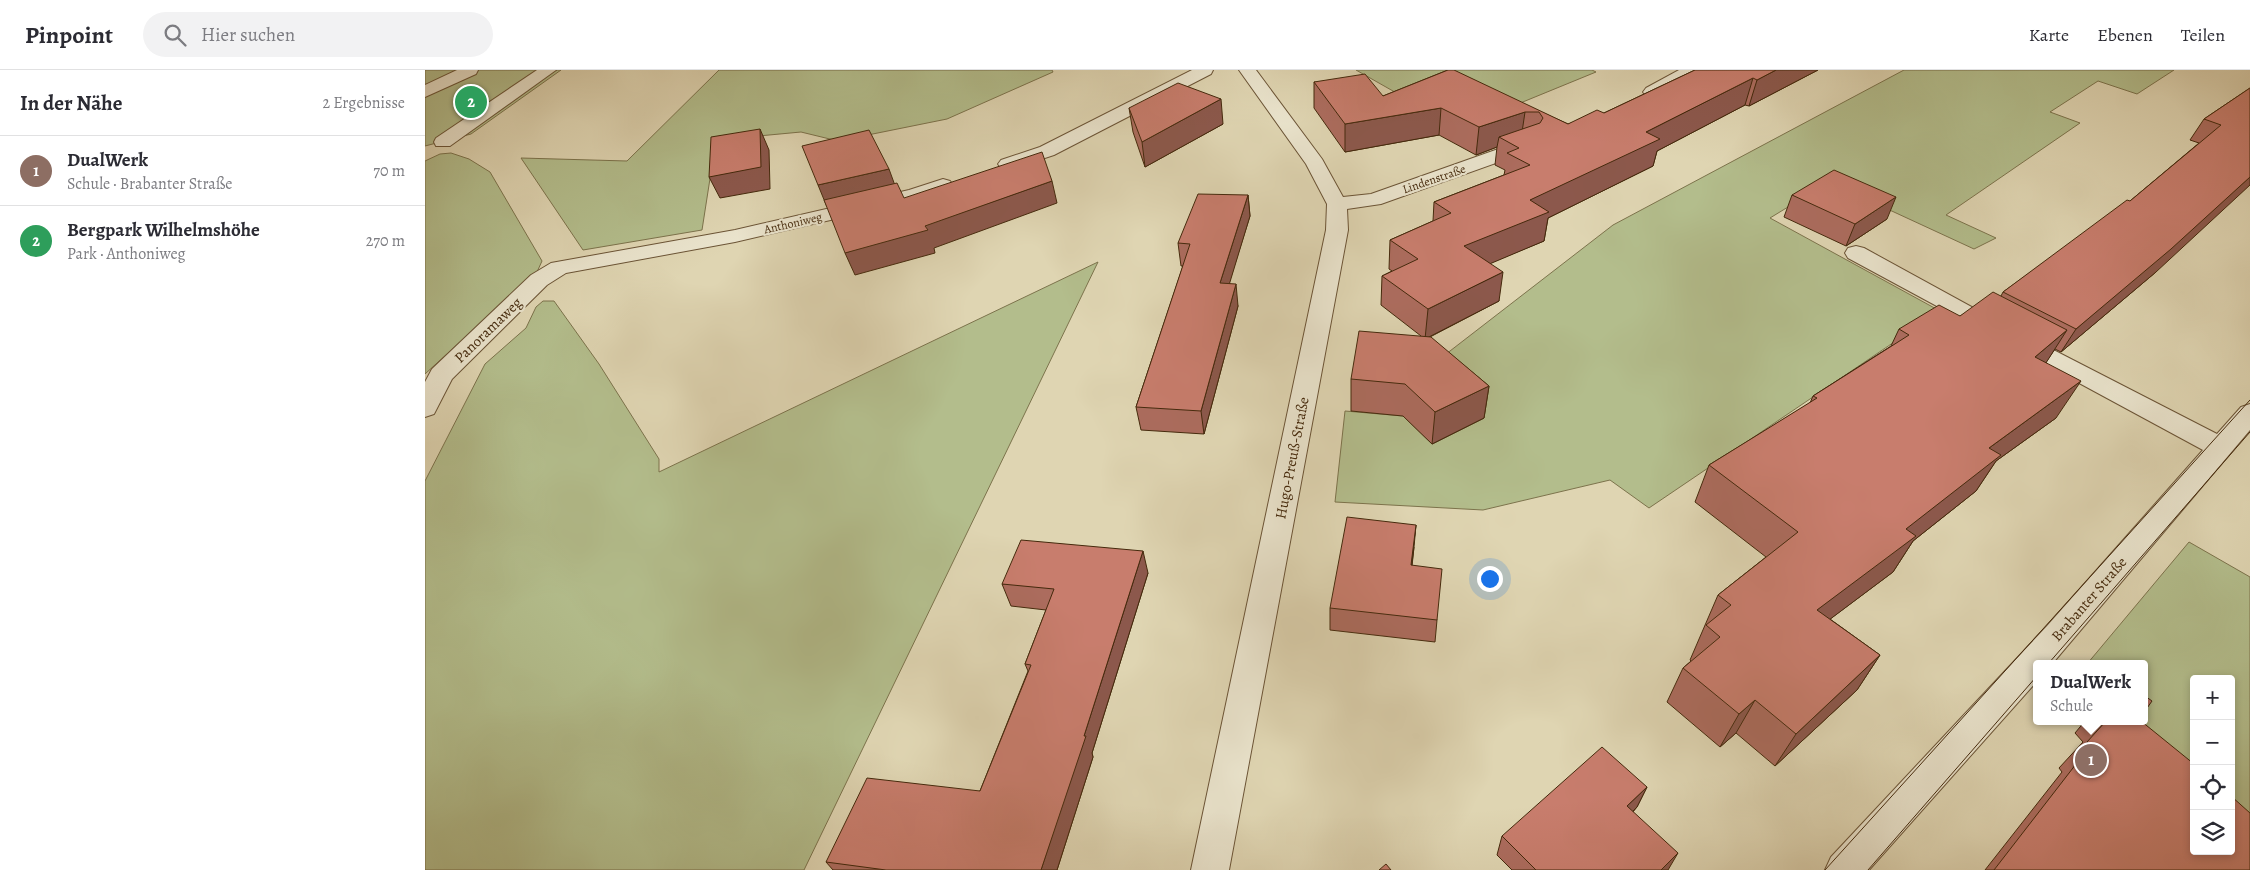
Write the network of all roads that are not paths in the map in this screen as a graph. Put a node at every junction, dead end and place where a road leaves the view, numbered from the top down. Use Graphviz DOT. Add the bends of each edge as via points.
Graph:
graph roads {
  1 [pos="471,70"];
  2 [pos="548,70"];
  3 [pos="1205,70"];
  4 [pos="1247,70"];
  5 [pos="1692,70"];
  6 [pos="425,92"];
  7 [pos="1652,92"];
  8 [pos="443,142"];
  9 [pos="1528,145"];
  10 [pos="991,170"];
  11 [pos="962,179"];
  12 [pos="1337,204"];
  13 [pos="1856,253"];
  14 [pos="539,280"];
  15 [pos="425,408"];
  16 [pos="2250,413"];
  17 [pos="2220,447"];
  18 [pos="2034,660"];
  19 [pos="2033,662"];
  20 [pos="1210,870"];
  21 [pos="1844,870"];
  1 -- 6 [label="street"];
  2 -- 8 [label="street"];
  3 -- 10 [label="street" via="1047,151"];
  4 -- 12 [label="street, Hugo-Preuß-Straße" via="1315,163"];
  5 -- 7 [label="street"];
  9 -- 12 [label="street, Lindenstraße" via="1374,200"];
  11 -- 14 [label="street, Anthoniweg" via="915,195 735,236 559,268"];
  12 -- 20 [label="street, Hugo-Preuß-Straße" via="1337,230"];
  13 -- 17 [label="street"];
  14 -- 15 [label="street, Panoramaweg" via="441,375"];
  16 -- 17 [label="street, Brabanter Straße"];
  17 -- 18 [label="street, Brabanter Straße"];
  19 -- 21 [label="street, Brabanter Straße"];
}
